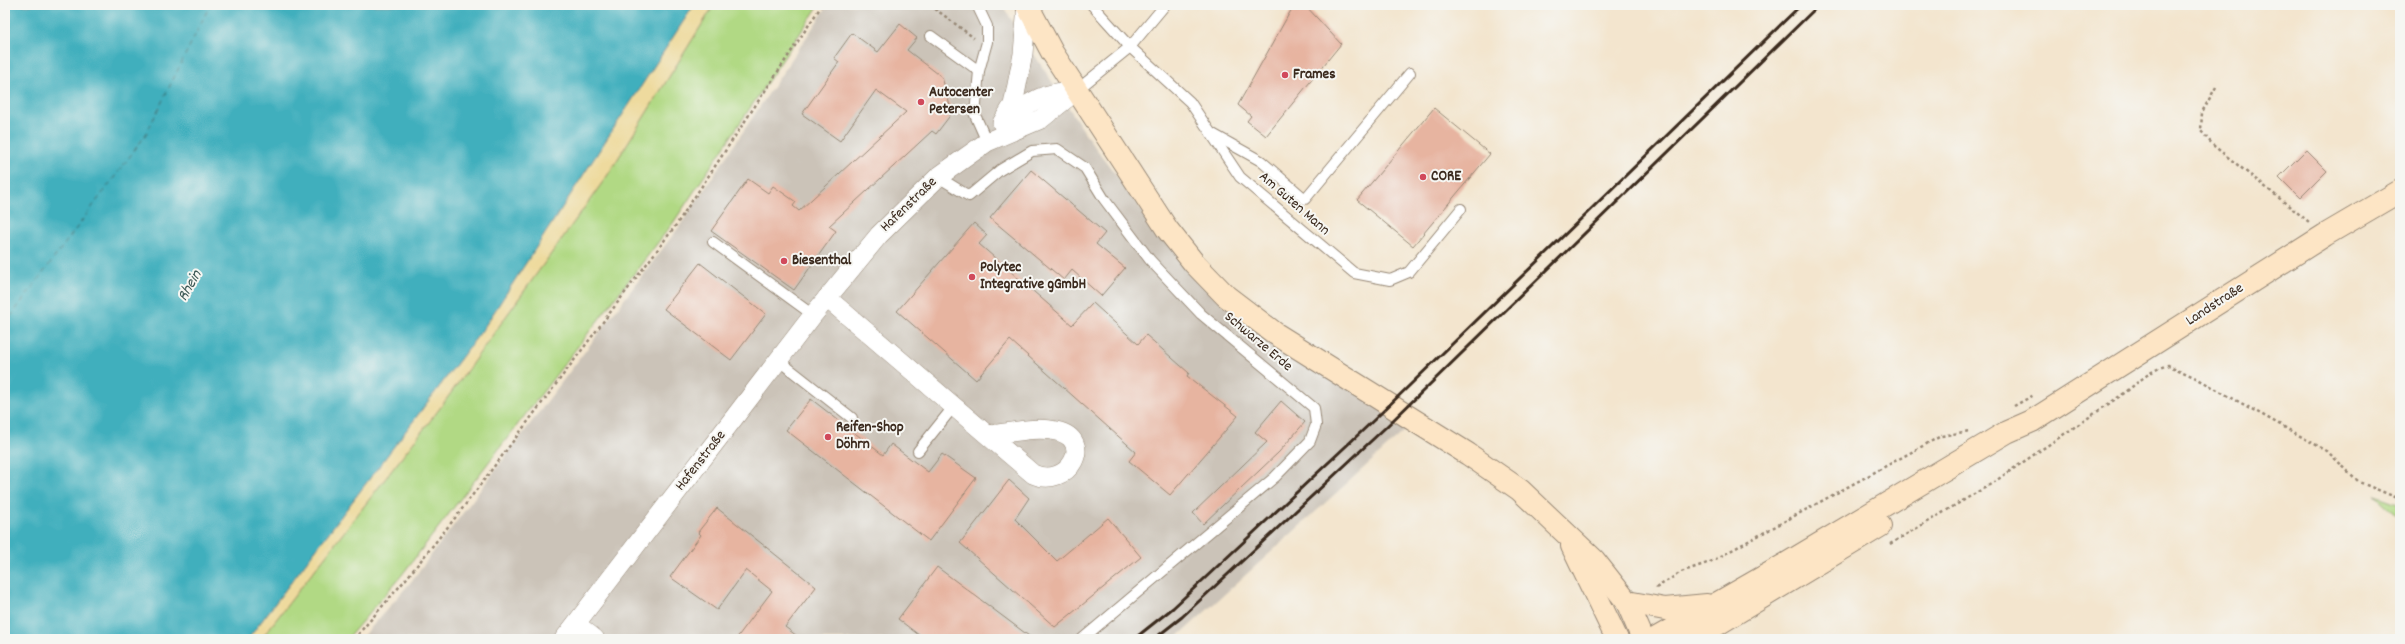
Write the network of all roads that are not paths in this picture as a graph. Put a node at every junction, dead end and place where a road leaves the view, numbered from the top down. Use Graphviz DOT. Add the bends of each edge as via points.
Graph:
graph roads {
  1 [pos="977,5"];
  2 [pos="1027,5"];
  3 [pos="1092,5"];
  4 [pos="1165,5"];
  5 [pos="931,36"];
  6 [pos="1130,47"];
  7 [pos="979,71"];
  8 [pos="1410,73"];
  9 [pos="1077,90"];
  10 [pos="1002,124"];
  11 [pos="1210,132"];
  12 [pos="986,142"];
  13 [pos="938,177"];
  14 [pos="2400,191"];
  15 [pos="1462,209"];
  16 [pos="713,242"];
  17 [pos="827,298"];
  18 [pos="813,315"];
  19 [pos="778,360"];
  20 [pos="954,406"];
  21 [pos="852,418"];
  22 [pos="2032,421"];
  23 [pos="989,436"];
  24 [pos="918,451"];
  25 [pos="1567,536"];
  26 [pos="1627,602"];
  27 [pos="1716,604"];
  28 [pos="576,624"];
  29 [pos="564,639"];
  30 [pos="595,639"];
  31 [pos="1082,639"];
  32 [pos="1617,639"];
  33 [pos="1643,639"];
  34 [pos="1655,639"];
  35 [pos="1693,639"];
  1 -- 7 [label="lane" via="987,26 987,42"];
  2 -- 9 [label="street" via="1052,52"];
  2 -- 10 [label="street, Hafenstraße" via="1013,105"];
  3 -- 6 [label="lane, Am Guten Mann"];
  4 -- 6 [label="lane"];
  5 -- 7 [label="lane"];
  6 -- 9 [label="lane"];
  6 -- 11 [label="lane, Am Guten Mann" via="1190,102"];
  7 -- 12 [label="lane" via="975,115"];
  8 -- 11 [label="lane" via="1305,199 1261,161"];
  9 -- 10 [label="street, Hafenstraße" via="1055,92 1035,98"];
  9 -- 12 [label="street, Hafenstraße" via="1041,119"];
  9 -- 25 [label="street" via="1167,229 1194,263 1226,296 1276,334 1500,475 1538,505"];
  10 -- 12 [label="street, Hafenstraße"];
  11 -- 15 [label="lane, Am Guten Mann" via="1240,177 1354,273 1390,280 1409,272"];
  12 -- 13 [label="street, Hafenstraße"];
  13 -- 17 [label="street, Hafenstraße" via="879,235"];
  13 -- 31 [label="lane, Schwarze Erde" via="969,196 1000,170 1032,151 1056,149 1085,168 1104,199 1150,260 1201,314 1314,408 1316,425 1310,442 1275,477"];
  14 -- 22 [label="street, Landstraße" via="2325,235"];
  16 -- 18 [label="lane"];
  17 -- 18 [label="street, Hafenstraße"];
  17 -- 20 [label="street"];
  18 -- 19 [label="street, Hafenstraße"];
  19 -- 21 [label="lane"];
  19 -- 28 [label="street, Hafenstraße"];
  20 -- 23 [label="street"];
  20 -- 24 [label="lane"];
  22 -- 27 [label="street" via="2007,432"];
  22 -- 35 [label="street" via="2011,442 1923,499"];
  25 -- 26 [label="street" via="1594,560"];
  25 -- 32 [label="street"];
  26 -- 27 [label="street" via="1665,609"];
  26 -- 33 [label="street"];
  27 -- 34 [label="street"];
  28 -- 29 [label="street, Hafenstraße"];
  28 -- 30 [label="street"];
}
